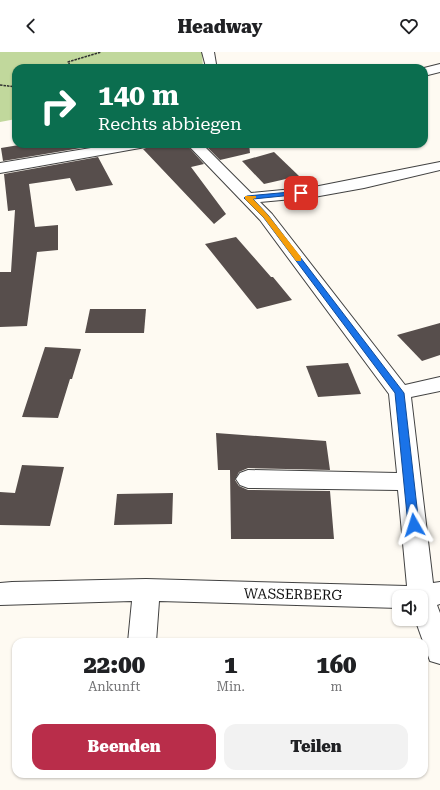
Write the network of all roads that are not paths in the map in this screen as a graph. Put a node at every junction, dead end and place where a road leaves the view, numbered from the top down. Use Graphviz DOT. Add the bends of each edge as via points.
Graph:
graph roads {
  1 [pos="440,68"];
  2 [pos="428,71"];
  3 [pos="117,148"];
  4 [pos="198,148"];
  5 [pos="439,166"];
  6 [pos="0,168"];
  7 [pos="247,198"];
  8 [pos="440,384"];
  9 [pos="400,393"];
  10 [pos="248,479"];
  11 [pos="409,482"];
  12 [pos="146,590"];
  13 [pos="420,590"];
  14 [pos="4,592"];
  15 [pos="440,593"];
  16 [pos="392,596"];
  17 [pos="428,596"];
  18 [pos="428,617"];
  19 [pos="142,638"];
  20 [pos="440,652"];
  1 -- 2 [label="street"];
  3 -- 6 [label="street"];
  4 -- 7 [label="street"];
  5 -- 7 [label="street" via="314,192"];
  7 -- 9 [label="street" via="266,217"];
  8 -- 9 [label="street"];
  9 -- 11 [label="street"];
  10 -- 11 [label="street"];
  11 -- 13 [label="street"];
  12 -- 14 [label="street, WASSERBERG"];
  12 -- 16 [label="street, WASSERBERG"];
  12 -- 19 [label="street"];
  15 -- 17 [label="street, WASSERBERG"];
  18 -- 20 [label="street"];
}
